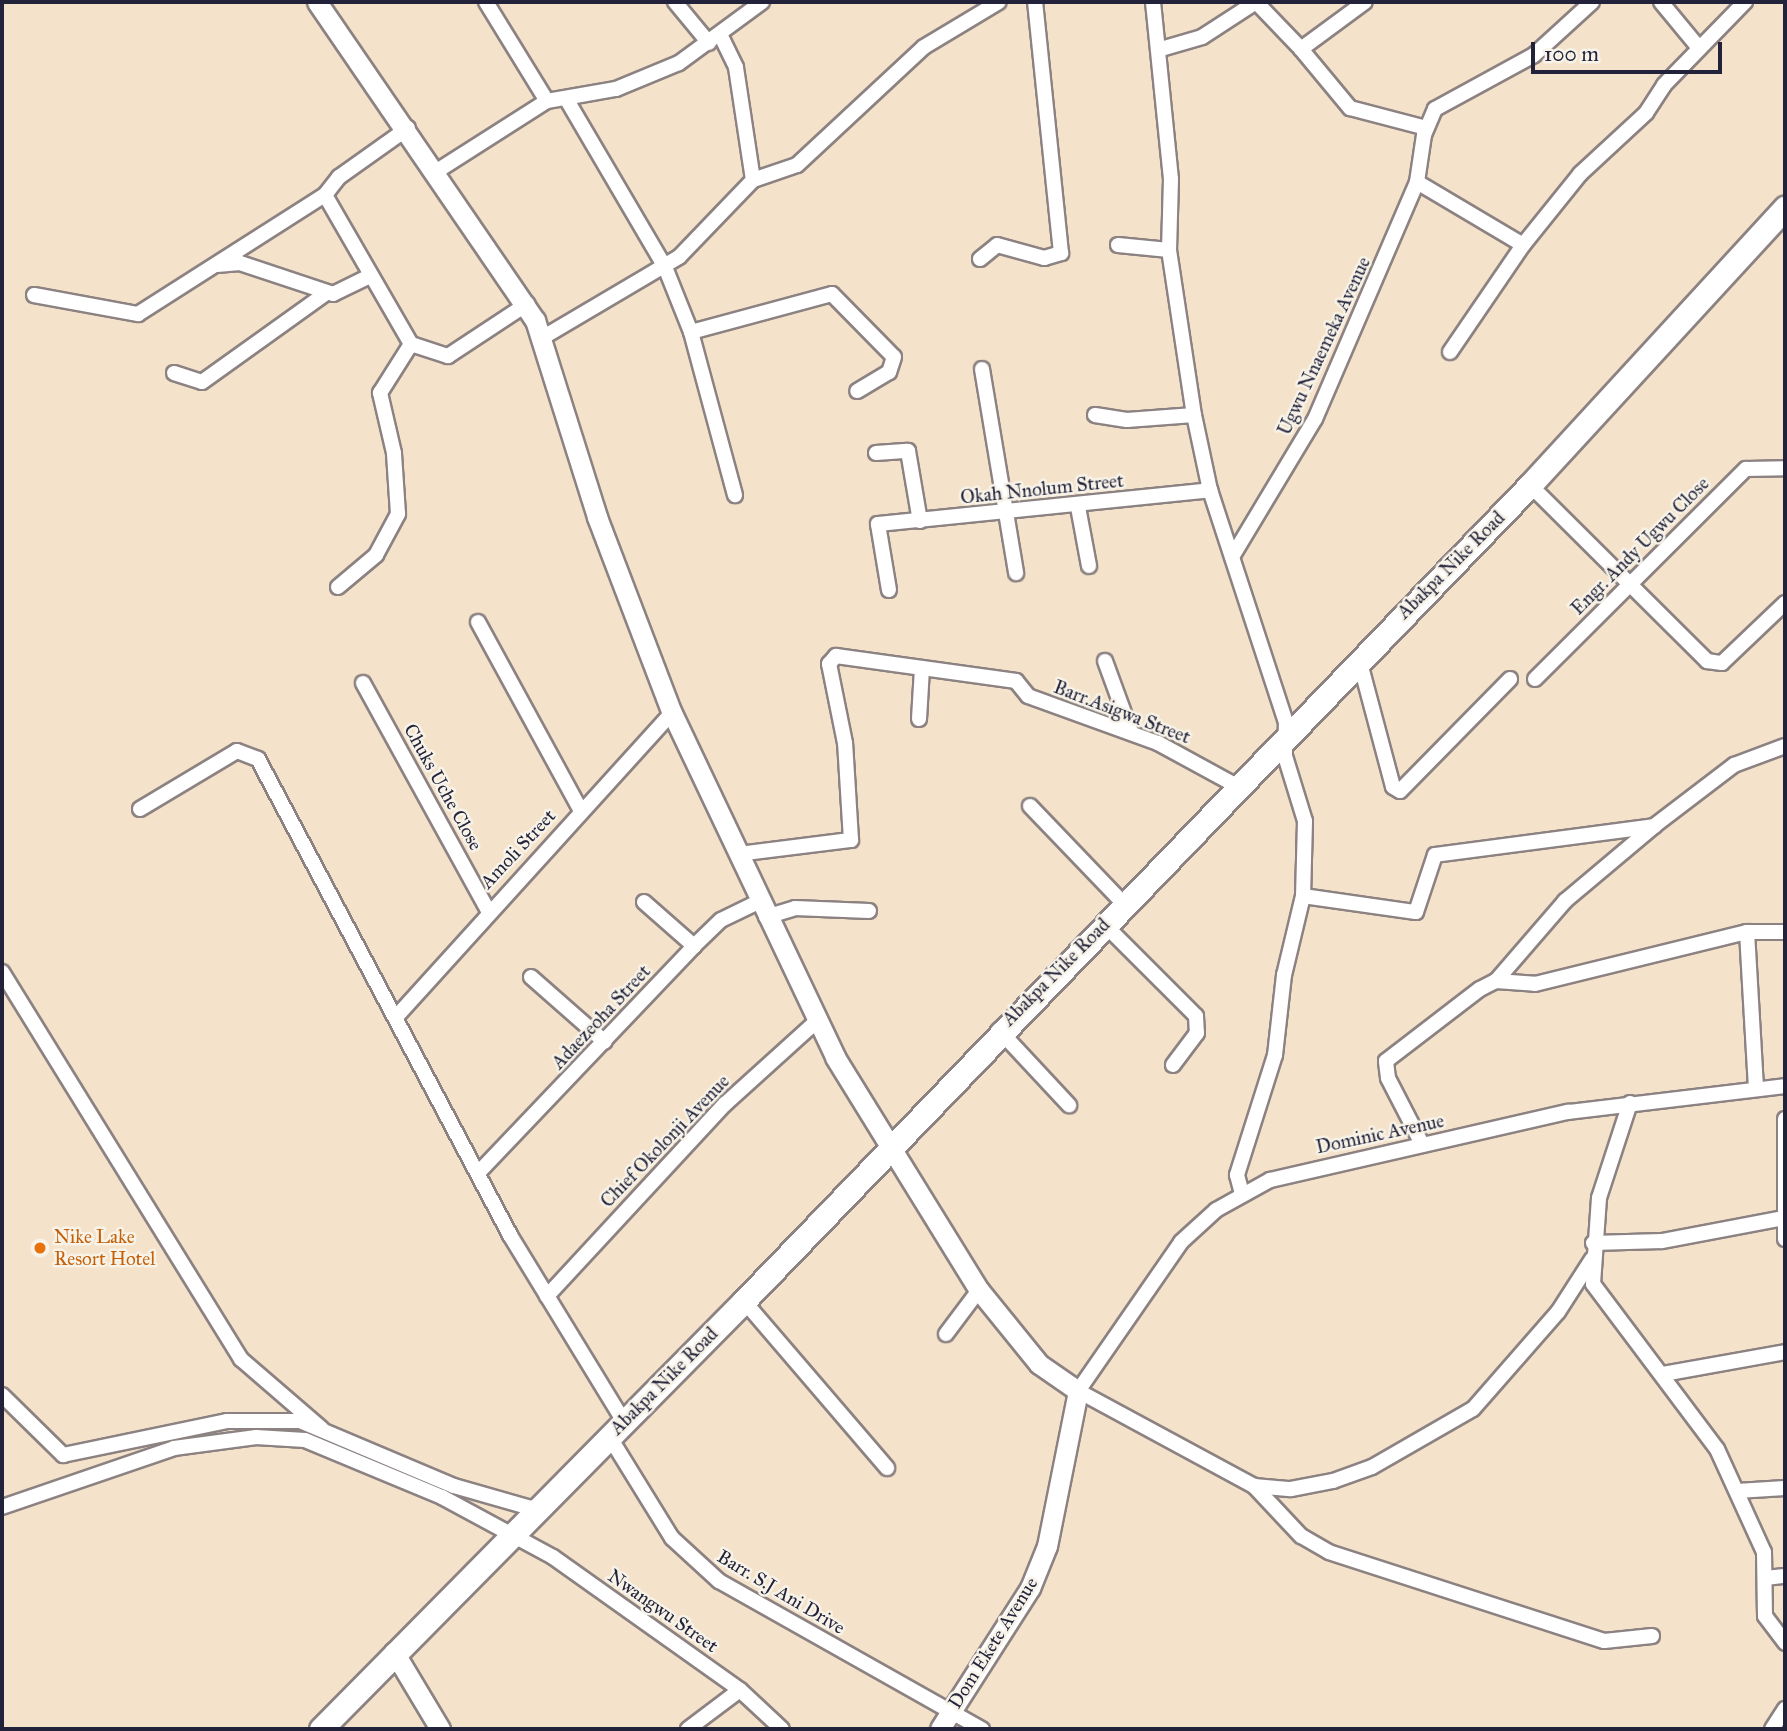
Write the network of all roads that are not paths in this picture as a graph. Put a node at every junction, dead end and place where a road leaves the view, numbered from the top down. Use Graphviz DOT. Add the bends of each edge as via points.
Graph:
graph roads {
  1 [pos="317,2"];
  2 [pos="486,2"];
  3 [pos="675,2"];
  4 [pos="762,2"];
  5 [pos="999,2"];
  6 [pos="1035,2"];
  7 [pos="1153,2"];
  8 [pos="1256,2"];
  9 [pos="1365,2"];
  10 [pos="1592,2"];
  11 [pos="1661,2"];
  12 [pos="1745,2"];
  13 [pos="714,38"];
  14 [pos="1699,47"];
  15 [pos="1161,49"];
  16 [pos="1301,49"];
  17 [pos="567,100"];
  18 [pos="547,102"];
  19 [pos="408,128"];
  20 [pos="1426,128"];
  21 [pos="437,171"];
  22 [pos="753,180"];
  23 [pos="1417,182"];
  24 [pos="326,195"];
  25 [pos="1785,208"];
  26 [pos="1118,245"];
  27 [pos="1523,245"];
  28 [pos="1169,250"];
  29 [pos="980,260"];
  30 [pos="215,265"];
  31 [pos="665,267"];
  32 [pos="368,277"];
  33 [pos="325,294"];
  34 [pos="34,295"];
  35 [pos="527,304"];
  36 [pos="691,332"];
  37 [pos="542,338"];
  38 [pos="411,344"];
  39 [pos="1450,352"];
  40 [pos="982,369"];
  41 [pos="174,373"];
  42 [pos="857,391"];
  43 [pos="1095,415"];
  44 [pos="1194,415"];
  45 [pos="876,453"];
  46 [pos="1785,468"];
  47 [pos="1530,485"];
  48 [pos="1210,489"];
  49 [pos="735,495"];
  50 [pos="1078,507"];
  51 [pos="1006,510"];
  52 [pos="920,521"];
  53 [pos="1232,557"];
  54 [pos="1089,566"];
  55 [pos="1016,573"];
  56 [pos="338,587"];
  57 [pos="1628,588"];
  58 [pos="889,590"];
  59 [pos="1785,603"];
  60 [pos="478,622"];
  61 [pos="1359,659"];
  62 [pos="1105,661"];
  63 [pos="922,668"];
  64 [pos="1510,679"];
  65 [pos="1535,679"];
  66 [pos="363,683"];
  67 [pos="672,713"];
  68 [pos="919,719"];
  69 [pos="1131,732"];
  70 [pos="1284,737"];
  71 [pos="1785,746"];
  72 [pos="1235,785"];
  73 [pos="1030,806"];
  74 [pos="140,809"];
  75 [pos="581,811"];
  76 [pos="1654,826"];
  77 [pos="738,854"];
  78 [pos="1303,896"];
  79 [pos="644,902"];
  80 [pos="1124,902"];
  81 [pos="762,909"];
  82 [pos="488,910"];
  83 [pos="869,911"];
  84 [pos="1104,924"];
  85 [pos="1747,932"];
  86 [pos="1785,932"];
  87 [pos="694,946"];
  88 [pos="2,972"];
  89 [pos="531,977"];
  90 [pos="1496,981"];
  91 [pos="397,1016"];
  92 [pos="818,1020"];
  93 [pos="999,1030"];
  94 [pos="605,1042"];
  95 [pos="1172,1065"];
  96 [pos="1756,1086"];
  97 [pos="1785,1086"];
  98 [pos="1630,1103"];
  99 [pos="1069,1105"];
  100 [pos="1785,1119"];
  101 [pos="1422,1144"];
  102 [pos="888,1146"];
  103 [pos="480,1171"];
  104 [pos="1242,1194"];
  105 [pos="1784,1218"];
  106 [pos="1785,1239"];
  107 [pos="1593,1243"];
  108 [pos="1592,1259"];
  109 [pos="979,1290"];
  110 [pos="547,1296"];
  111 [pos="744,1301"];
  112 [pos="946,1334"];
  113 [pos="1785,1352"];
  114 [pos="1663,1374"];
  115 [pos="1078,1391"];
  116 [pos="2,1395"];
  117 [pos="619,1426"];
  118 [pos="326,1435"];
  119 [pos="887,1468"];
  120 [pos="1254,1486"];
  121 [pos="1785,1488"];
  122 [pos="1737,1491"];
  123 [pos="2,1507"];
  124 [pos="513,1537"];
  125 [pos="1785,1576"];
  126 [pos="1765,1578"];
  127 [pos="1652,1636"];
  128 [pos="1785,1643"];
  129 [pos="394,1652"];
  130 [pos="740,1689"];
  131 [pos="1785,1709"];
  132 [pos="945,1721"];
  133 [pos="321,1729"];
  134 [pos="440,1729"];
  135 [pos="688,1729"];
  136 [pos="782,1729"];
  137 [pos="982,1729"];
  138 [pos="1772,1729"];
  1 -- 19 [label="main road"];
  2 -- 18 [label="street"];
  3 -- 13 [label="street"];
  4 -- 13 [label="street"];
  5 -- 22 [label="street" via="925,47 797,165"];
  6 -- 29 [label="street" via="1061,253 1044,258 997,244"];
  7 -- 15 [label="street"];
  8 -- 15 [label="street" via="1202,37"];
  8 -- 16 [label="street"];
  9 -- 16 [label="street"];
  10 -- 20 [label="street" via="1534,55 1435,109"];
  11 -- 14 [label="street"];
  12 -- 14 [label="street"];
  13 -- 17 [label="street" via="645,80"];
  13 -- 22 [label="street" via="736,67"];
  14 -- 27 [label="street"];
  15 -- 28 [label="street"];
  16 -- 20 [label="street" via="1350,108"];
  17 -- 18 [label="street"];
  17 -- 31 [label="street"];
  18 -- 21 [label="street"];
  19 -- 21 [label="main road"];
  19 -- 24 [label="street" via="339,177"];
  20 -- 23 [label="street, Ugwu Nnaemeka Avenue"];
  21 -- 35 [label="main road"];
  22 -- 31 [label="street"];
  23 -- 27 [label="street"];
  23 -- 53 [label="street, Ugwu Nnaemeka Avenue" via="1315,419"];
  24 -- 30 [label="street"];
  24 -- 32 [label="street"];
  25 -- 47 [label="main road, Abakpa Nike Road"];
  26 -- 28 [label="street"];
  27 -- 39 [label="street"];
  28 -- 44 [label="street"];
  30 -- 33 [label="street" via="240,263"];
  30 -- 34 [label="street" via="138,314"];
  31 -- 36 [label="street"];
  31 -- 37 [label="street"];
  32 -- 33 [label="street" via="346,292"];
  32 -- 38 [label="street"];
  33 -- 41 [label="street" via="202,382"];
  35 -- 37 [label="main road"];
  35 -- 38 [label="street" via="448,356"];
  36 -- 42 [label="street" via="832,294 894,357 889,372"];
  36 -- 49 [label="street"];
  37 -- 67 [label="main road" via="597,517"];
  38 -- 56 [label="street" via="381,381 380,393 394,453 398,514 376,555"];
  40 -- 51 [label="street"];
  43 -- 44 [label="street" via="1127,420"];
  44 -- 48 [label="street"];
  45 -- 52 [label="street" via="908,451"];
  46 -- 57 [label="street, Engr. Andy Ugwu Close" via="1746,469"];
  47 -- 57 [label="street"];
  47 -- 61 [label="main road, Abakpa Nike Road"];
  48 -- 50 [label="street, Okah Nnolum Street"];
  48 -- 53 [label="street"];
  50 -- 51 [label="street, Okah Nnolum Street"];
  50 -- 54 [label="street"];
  51 -- 52 [label="street, Okah Nnolum Street"];
  51 -- 55 [label="street"];
  52 -- 58 [label="street, Okah Nnolum Street" via="878,524"];
  53 -- 70 [label="street" via="1286,722"];
  57 -- 59 [label="street" via="1714,664"];
  57 -- 65 [label="street, Engr. Andy Ugwu Close"];
  60 -- 75 [label="street"];
  61 -- 64 [label="street" via="1393,787 1400,791"];
  61 -- 70 [label="main road, Abakpa Nike Road"];
  62 -- 69 [label="street"];
  63 -- 68 [label="street"];
  63 -- 69 [label="street, Barr.Asigwa Street" via="1016,681 1028,696"];
  63 -- 77 [label="street, Barr.Asigwa Street" via="830,658 845,743 851,840"];
  66 -- 82 [label="street, Chuks Uche Close"];
  67 -- 75 [label="street, Amoli Street"];
  67 -- 77 [label="main road"];
  69 -- 72 [label="street, Barr.Asigwa Street"];
  70 -- 72 [label="main road, Abakpa Nike Road"];
  70 -- 78 [label="street" via="1305,821"];
  71 -- 76 [label="street" via="1734,765"];
  72 -- 80 [label="main road, Abakpa Nike Road"];
  73 -- 80 [label="street"];
  74 -- 91 [label="street, Barr. S.J Ani Drive" via="237,751 248,751 335,900 376,990"];
  75 -- 82 [label="street, Amoli Street"];
  76 -- 78 [label="street" via="1435,855 1416,912"];
  76 -- 90 [label="street" via="1565,901"];
  77 -- 81 [label="main road"];
  78 -- 104 [label="street" via="1284,975 1275,1055 1237,1175"];
  79 -- 87 [label="street"];
  80 -- 84 [label="main road, Abakpa Nike Road"];
  81 -- 83 [label="street, Adaezeoha Street"];
  81 -- 87 [label="street, Adaezeoha Street" via="721,920"];
  81 -- 92 [label="main road"];
  82 -- 91 [label="street, Amoli Street"];
  84 -- 93 [label="main road, Abakpa Nike Road"];
  84 -- 95 [label="street" via="1196,1016 1197,1033"];
  85 -- 86 [label="street"];
  85 -- 90 [label="street" via="1535,984"];
  85 -- 96 [label="street"];
  87 -- 94 [label="street, Adaezeoha Street"];
  88 -- 118 [label="street" via="241,1359 301,1406"];
  89 -- 94 [label="street"];
  90 -- 101 [label="street" via="1386,1061 1388,1078"];
  91 -- 103 [label="street, Barr. S.J Ani Drive"];
  92 -- 102 [label="main road"];
  92 -- 110 [label="street, Chief Okolonji Avenue" via="725,1104"];
  93 -- 99 [label="street"];
  93 -- 102 [label="main road, Abakpa Nike Road"];
  94 -- 103 [label="street, Adaezeoha Street"];
  96 -- 97 [label="street, Dominic Avenue"];
  96 -- 98 [label="street, Dominic Avenue"];
  98 -- 101 [label="street, Dominic Avenue"];
  98 -- 107 [label="street" via="1599,1198"];
  100 -- 105 [label="street"];
  101 -- 104 [label="street, Dominic Avenue" via="1298,1172"];
  102 -- 109 [label="main road"];
  102 -- 111 [label="main road, Abakpa Nike Road"];
  103 -- 110 [label="street, Barr. S.J Ani Drive"];
  104 -- 115 [label="street, Dominic Avenue" via="1181,1242"];
  105 -- 106 [label="street"];
  105 -- 107 [label="street" via="1662,1241"];
  107 -- 108 [label="street"];
  108 -- 114 [label="street" via="1593,1284 1611,1317"];
  108 -- 120 [label="street" via="1558,1312 1473,1409 1382,1462 1333,1481 1291,1489"];
  109 -- 112 [label="street"];
  109 -- 115 [label="main road" via="1040,1364"];
  110 -- 117 [label="street, Barr. S.J Ani Drive"];
  111 -- 117 [label="main road, Abakpa Nike Road"];
  111 -- 119 [label="street"];
  113 -- 114 [label="street"];
  114 -- 122 [label="street" via="1717,1450"];
  115 -- 120 [label="street"];
  115 -- 132 [label="main road, Dom Ekete Avenue" via="1047,1546 1030,1588"];
  116 -- 118 [label="street" via="63,1455 227,1421 300,1421"];
  117 -- 118 [label="street" via="535,1508 454,1486"];
  117 -- 124 [label="main road, Abakpa Nike Road"];
  117 -- 132 [label="street, Barr. S.J Ani Drive" via="673,1538 719,1581"];
  120 -- 127 [label="street" via="1301,1536 1329,1552 1604,1641"];
  121 -- 122 [label="street"];
  122 -- 126 [label="street" via="1764,1552"];
  123 -- 124 [label="street, Nwangwu Street" via="174,1448 256,1437 305,1440 345,1452"];
  124 -- 129 [label="main road, Abakpa Nike Road"];
  124 -- 130 [label="street, Nwangwu Street" via="553,1557"];
  125 -- 126 [label="street"];
  126 -- 128 [label="street" via="1765,1616"];
  129 -- 133 [label="main road, Abakpa Nike Road"];
  129 -- 134 [label="main road"];
  130 -- 135 [label="street"];
  130 -- 136 [label="street, Nwangwu Street"];
  131 -- 138 [label="street"];
  132 -- 137 [label="street, Barr. S.J Ani Drive"];
}
